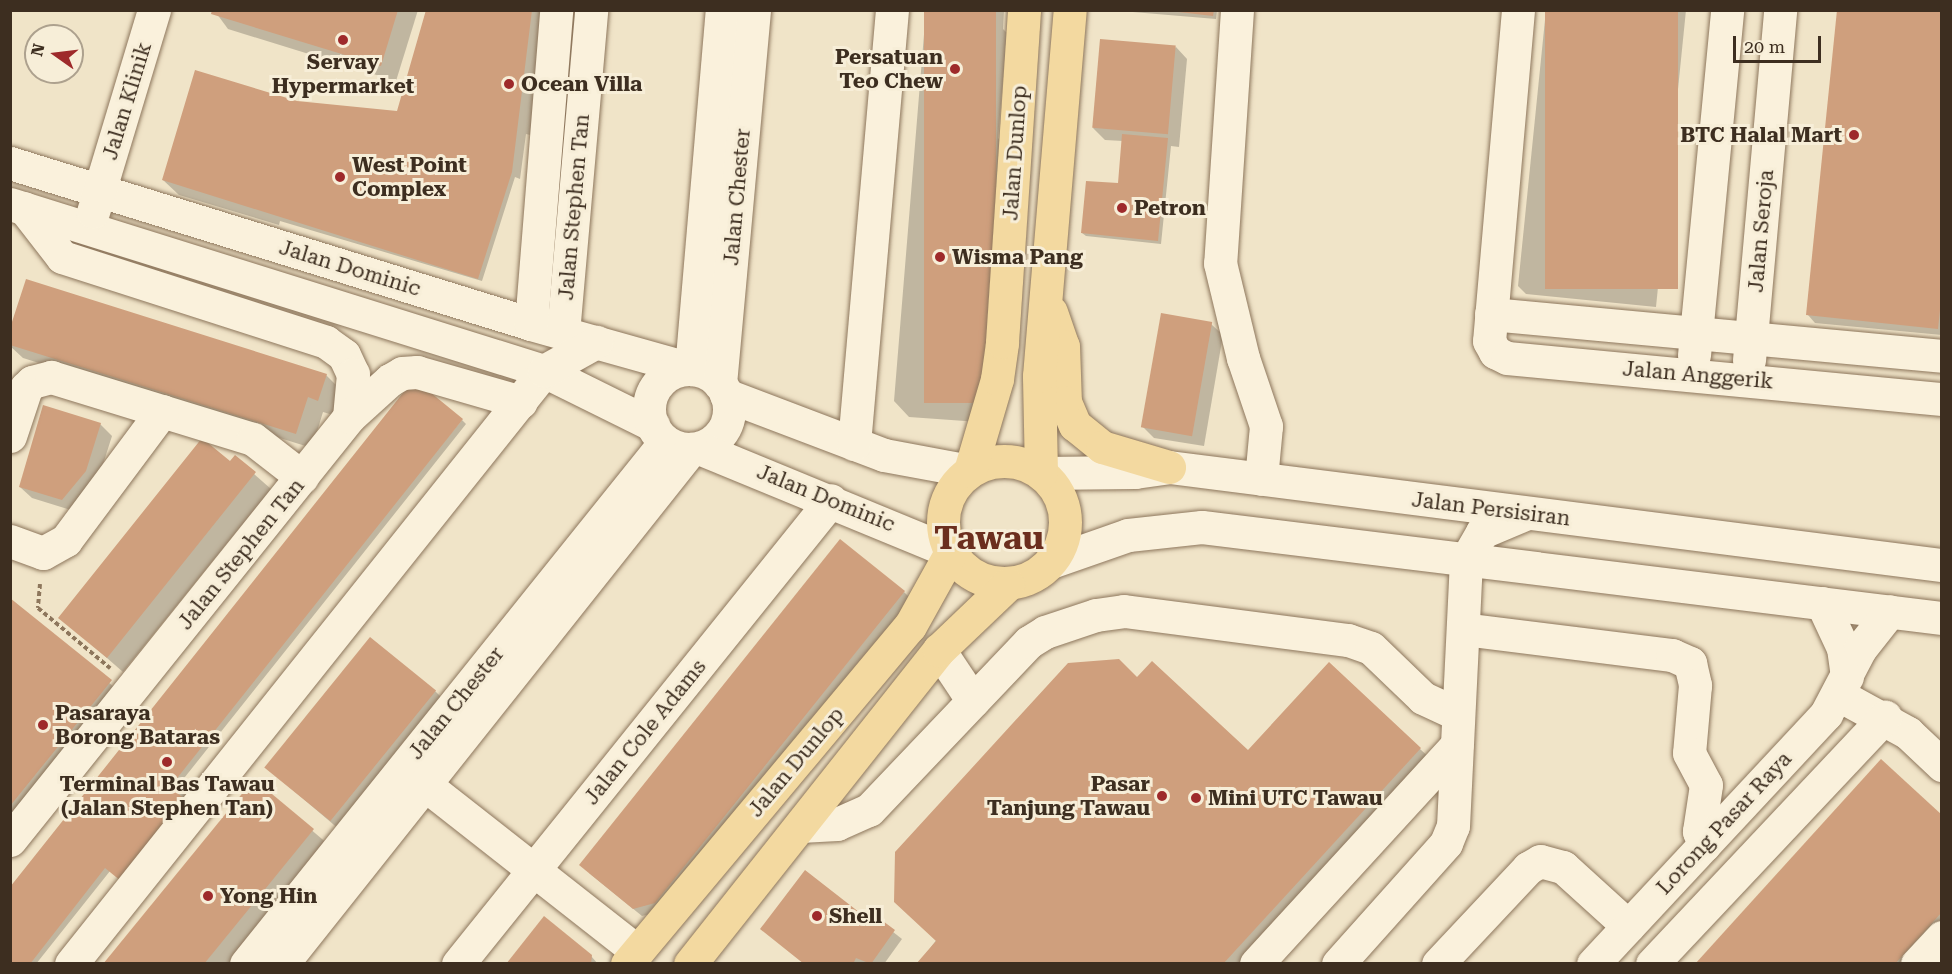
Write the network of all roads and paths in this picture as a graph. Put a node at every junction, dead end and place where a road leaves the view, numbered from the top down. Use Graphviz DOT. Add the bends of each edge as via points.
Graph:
graph roads {
  1 [pos="154,10"];
  2 [pos="556,10"];
  3 [pos="591,10"];
  4 [pos="722,10"];
  5 [pos="754,10"];
  6 [pos="892,10"];
  7 [pos="1024,10"];
  8 [pos="1070,10"];
  9 [pos="1237,10"];
  10 [pos="1518,10"];
  11 [pos="1727,10"];
  12 [pos="1780,10"];
  13 [pos="10,163"];
  14 [pos="99,191"];
  15 [pos="17,206"];
  16 [pos="89,228"];
  17 [pos="1044,294"];
  18 [pos="1491,314"];
  19 [pos="531,324"];
  20 [pos="563,333"];
  21 [pos="1696,333"];
  22 [pos="1751,338"];
  23 [pos="596,342"];
  24 [pos="1941,356"];
  25 [pos="691,369"];
  26 [pos="544,371"];
  27 [pos="1692,375"];
  28 [pos="1748,380"];
  29 [pos="723,389"];
  30 [pos="1941,399"];
  31 [pos="521,402"];
  32 [pos="162,411"];
  33 [pos="349,417"];
  34 [pos="10,436"];
  35 [pos="677,441"];
  36 [pos="854,444"];
  37 [pos="1169,467"];
  38 [pos="970,471"];
  39 [pos="1041,473"];
  40 [pos="302,477"];
  41 [pos="1261,479"];
  42 [pos="831,500"];
  43 [pos="1527,513"];
  44 [pos="10,541"];
  45 [pos="951,552"];
  46 [pos="43,553"];
  47 [pos="1466,560"];
  48 [pos="1051,562"];
  49 [pos="1941,565"];
  50 [pos="1008,584"];
  51 [pos="1822,603"];
  52 [pos="1890,612"];
  53 [pos="1941,618"];
  54 [pos="1463,629"];
  55 [pos="939,650"];
  56 [pos="1843,686"];
  57 [pos="133,687"];
  58 [pos="973,701"];
  59 [pos="1885,717"];
  60 [pos="1457,730"];
  61 [pos="1941,765"];
  62 [pos="424,784"];
  63 [pos="1408,797"];
  64 [pos="1453,812"];
  65 [pos="800,825"];
  66 [pos="10,840"];
  67 [pos="1704,845"];
  68 [pos="534,870"];
  69 [pos="1628,926"];
  70 [pos="1941,937"];
  71 [pos="632,957"];
  72 [pos="71,963"];
  73 [pos="246,963"];
  74 [pos="282,963"];
  75 [pos="458,963"];
  76 [pos="690,963"];
  77 [pos="1257,963"];
  78 [pos="1338,963"];
  79 [pos="1438,963"];
  80 [pos="1593,963"];
  81 [pos="1652,963"];
  82 [pos="1917,963"];
  1 -- 14 [label="street, Jalan Klinik"];
  2 -- 19 [label="street, Jalan Stephen Tan"];
  3 -- 20 [label="street, Jalan Stephen Tan"];
  4 -- 25 [label="street, Jalan Chester"];
  5 -- 29 [label="street, Jalan Chester"];
  6 -- 36 [label="street"];
  7 -- 38 [label="main road, Jalan Dunlop" via="1002,342 994,390"];
  8 -- 17 [label="main road, Jalan Dunlop"];
  9 -- 41 [label="street" via="1220,263 1243,358 1266,426"];
  10 -- 18 [label="street, Jalan Anggerik"];
  11 -- 21 [label="street"];
  12 -- 22 [label="street, Jalan Seroja"];
  13 -- 14 [label="street, Jalan Dominic"];
  14 -- 16 [label="street, Jalan Klinik"];
  14 -- 19 [label="street, Jalan Dominic"];
  15 -- 16 [label="street, Jalan Dominic"];
  15 -- 33 [label="street" via="62,257 326,342 344,355 353,374"];
  16 -- 26 [label="street, Jalan Dominic"];
  17 -- 37 [label="main road" via="1061,334 1065,402 1075,425 1102,447"];
  17 -- 39 [label="main road, Jalan Dunlop" via="1038,397"];
  18 -- 21 [label="street, Jalan Anggerik"];
  18 -- 27 [label="street, Jalan Anggerik" via="1489,341 1501,356"];
  19 -- 20 [label="street, Jalan Dominic"];
  20 -- 23 [label="street, Jalan Dominic"];
  21 -- 22 [label="street, Jalan Anggerik"];
  21 -- 27 [label="street"];
  22 -- 24 [label="street, Jalan Anggerik"];
  22 -- 28 [label="street, Jalan Seroja"];
  23 -- 25 [label="street, Jalan Dominic"];
  23 -- 26 [label="street"];
  25 -- 29 [label="street" via="712,376"];
  25 -- 35 [label="street" via="671,373 656,386 650,399"];
  26 -- 31 [label="street"];
  26 -- 35 [label="street, Jalan Dominic"];
  27 -- 28 [label="street, Jalan Anggerik"];
  28 -- 30 [label="street, Jalan Anggerik"];
  29 -- 35 [label="street" via="727,421 716,437"];
  29 -- 36 [label="street"];
  31 -- 33 [label="street, Jalan Stephen Tan" via="409,371 390,380"];
  31 -- 72 [label="street"];
  32 -- 34 [label="street" via="51,377 42,378 26,388"];
  32 -- 40 [label="street" via="253,439"];
  32 -- 46 [label="street" via="66,540"];
  33 -- 40 [label="street, Jalan Stephen Tan"];
  35 -- 42 [label="street, Jalan Dominic"];
  35 -- 62 [label="street, Jalan Chester"];
  35 -- 73 [label="street, Jalan Chester"];
  36 -- 38 [label="street" via="915,463"];
  37 -- 39 [label="street, Jalan Persisiran" via="1135,472"];
  37 -- 41 [label="street, Jalan Persisiran"];
  38 -- 39 [label="main road" via="1006,461"];
  38 -- 45 [label="main road" via="957,484 946,508 945,535"];
  39 -- 48 [label="main road" via="1063,505 1065,525"];
  40 -- 57 [label="street, Jalan Stephen Tan"];
  41 -- 43 [label="street, Jalan Persisiran"];
  42 -- 45 [label="street, Jalan Dominic"];
  42 -- 68 [label="street, Jalan Cole Adams"];
  43 -- 47 [label="street" via="1482,532"];
  43 -- 49 [label="street, Jalan Persisiran"];
  44 -- 46 [label="street"];
  45 -- 50 [label="main road" via="975,576"];
  45 -- 71 [label="main road, Jalan Dunlop" via="910,626"];
  46 -- 57 [label="path" via="38,609"];
  47 -- 48 [label="street" via="1202,527 1128,535"];
  47 -- 51 [label="street"];
  47 -- 54 [label="street"];
  48 -- 50 [label="main road" via="1039,573"];
  50 -- 55 [label="main road, Jalan Dunlop"];
  51 -- 52 [label="street"];
  51 -- 56 [label="street" via="1840,638"];
  52 -- 53 [label="street"];
  52 -- 56 [label="street, Lorong Pasar Raya" via="1871,632"];
  54 -- 60 [label="street"];
  54 -- 67 [label="street" via="1672,655 1690,663 1695,685 1689,753 1706,785 1699,831"];
  55 -- 58 [label="street"];
  55 -- 65 [label="main road, Jalan Dunlop"];
  56 -- 59 [label="street"];
  56 -- 67 [label="street, Lorong Pasar Raya" via="1826,714"];
  57 -- 66 [label="street, Jalan Stephen Tan"];
  58 -- 60 [label="street" via="1029,642 1045,632 1124,611 1348,640 1371,648"];
  58 -- 65 [label="street" via="869,810 837,824"];
  59 -- 61 [label="street"];
  59 -- 81 [label="street"];
  60 -- 63 [label="street"];
  60 -- 64 [label="street"];
  62 -- 68 [label="street"];
  62 -- 74 [label="street, Jalan Chester"];
  63 -- 64 [label="street"];
  63 -- 77 [label="street"];
  64 -- 78 [label="street" via="1453,826 1437,858"];
  65 -- 76 [label="main road, Jalan Dunlop"];
  67 -- 69 [label="street, Lorong Pasar Raya"];
  68 -- 71 [label="street"];
  68 -- 75 [label="street, Jalan Cole Adams"];
  69 -- 79 [label="street" via="1563,867 1540,861 1528,868"];
  69 -- 80 [label="street, Lorong Pasar Raya"];
  70 -- 82 [label="street"];
}
